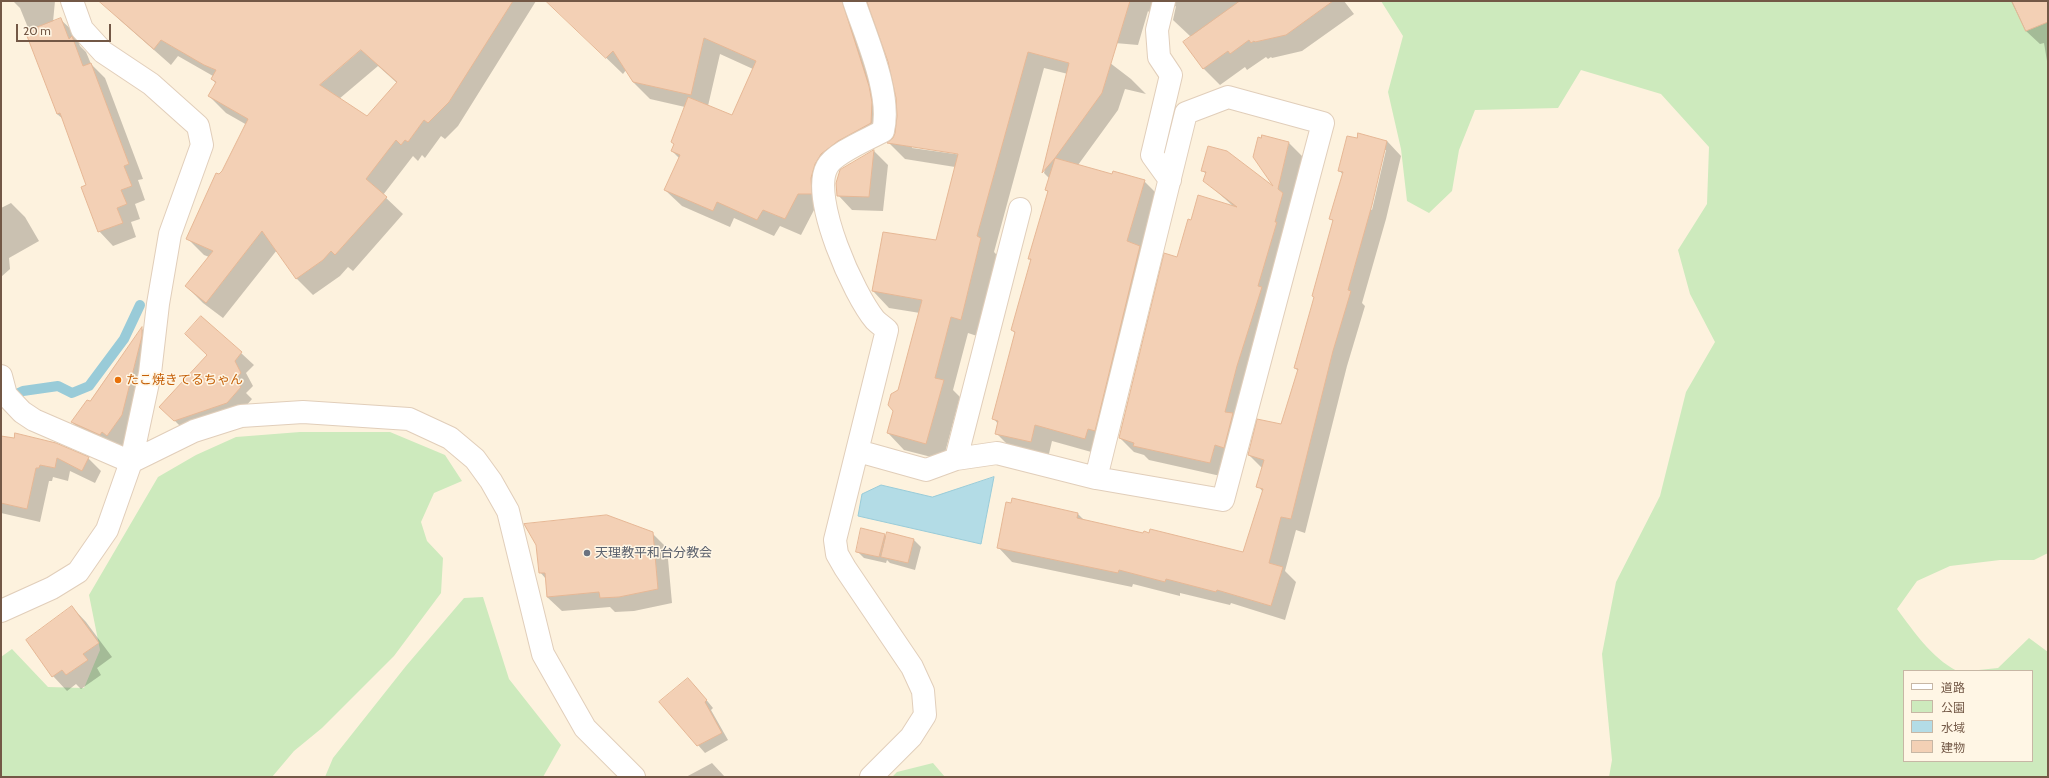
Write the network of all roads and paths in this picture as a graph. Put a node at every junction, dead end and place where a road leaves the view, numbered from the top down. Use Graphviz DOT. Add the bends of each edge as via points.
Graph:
graph roads {
  1 [pos="72,1"];
  2 [pos="854,1"];
  3 [pos="1164,1"];
  4 [pos="1170,180"];
  5 [pos="1020,209"];
  6 [pos="1,376"];
  7 [pos="858,451"];
  8 [pos="956,459"];
  9 [pos="131,462"];
  10 [pos="1096,478"];
  11 [pos="1,611"];
  12 [pos="621,772"];
  13 [pos="871,777"];
  1 -- 9 [label="street" via="82,29 103,52 152,84 198,126 202,145 170,234 150,373"];
  2 -- 7 [label="street" via="885,96 886,118 883,131 839,155 827,167 824,205 832,234 859,294 876,321 887,330"];
  3 -- 4 [label="street" via="1158,30 1159,57 1171,75 1152,155"];
  4 -- 10 [label="street"];
  4 -- 10 [label="street" via="1186,113 1228,97 1323,123 1223,500"];
  5 -- 8 [label="street"];
  6 -- 9 [label="street" via="6,395 22,412 34,420"];
  7 -- 8 [label="street" via="926,470"];
  7 -- 13 [label="street" via="835,540 837,554 912,667 924,691 925,715 911,737"];
  8 -- 10 [label="street" via="997,453"];
  9 -- 11 [label="street" via="107,530 78,572 52,588"];
  9 -- 12 [label="street" via="194,430 240,416 303,412 409,419 450,438 475,459 492,481 508,511 526,593 543,654 585,728"];
}
